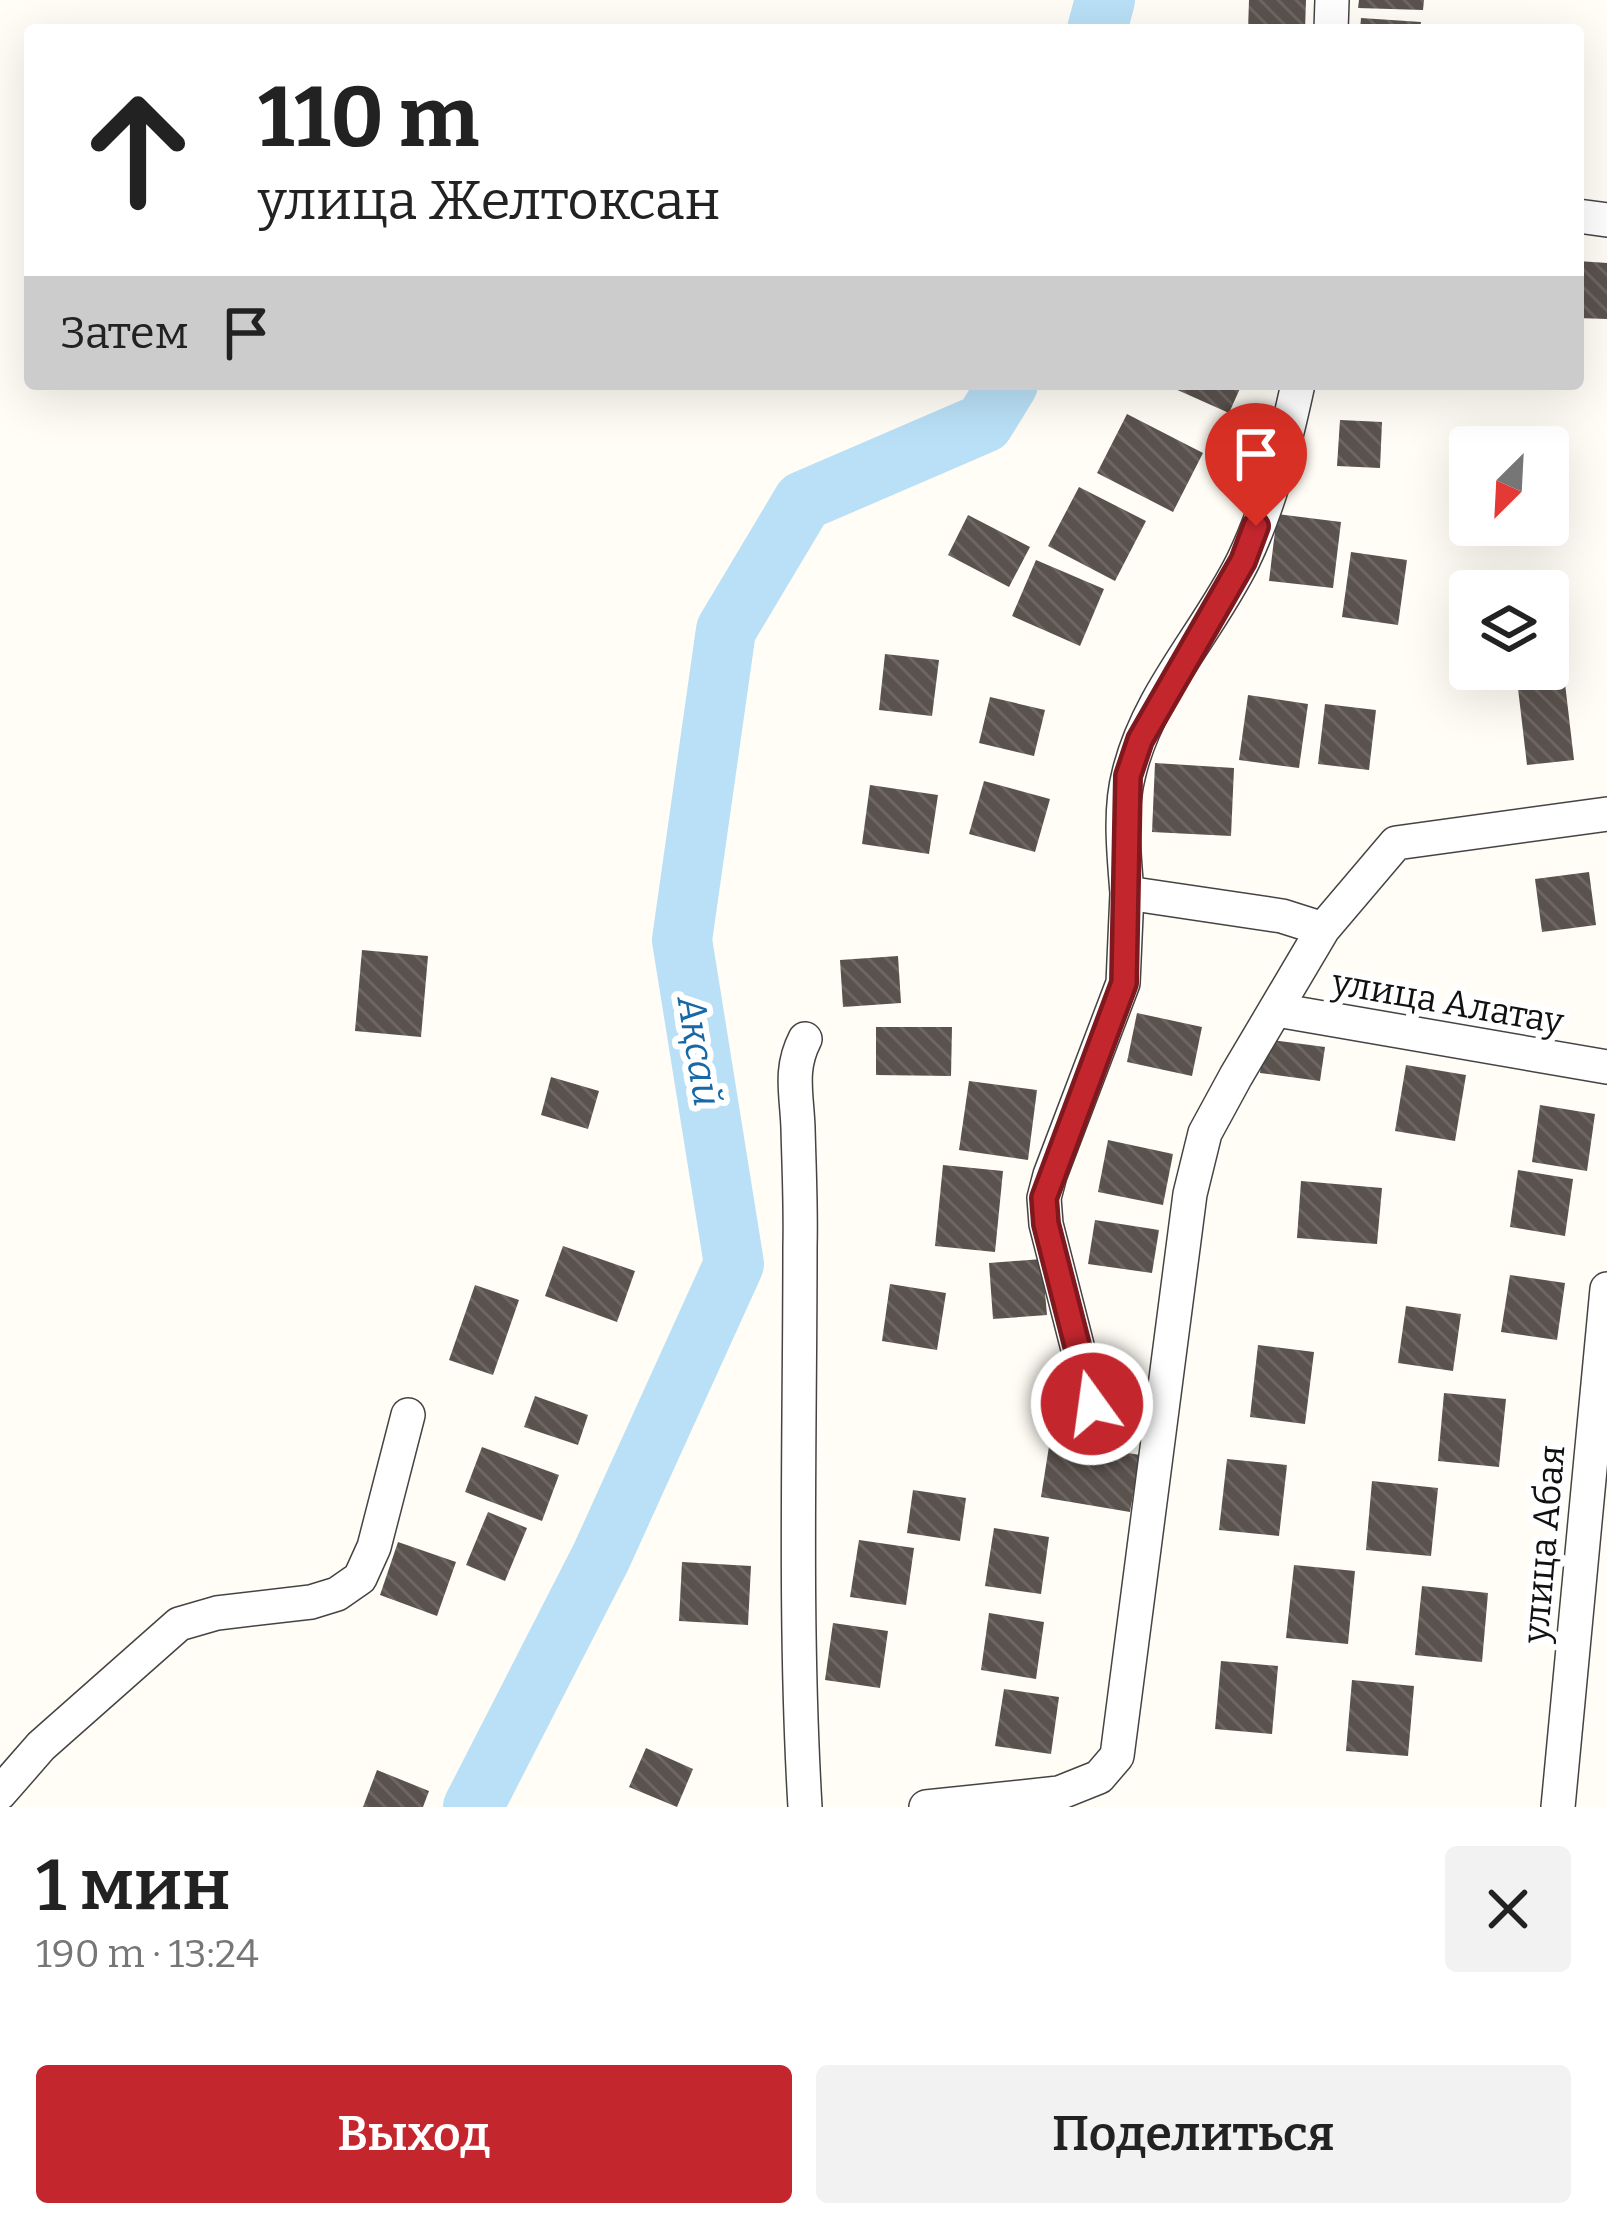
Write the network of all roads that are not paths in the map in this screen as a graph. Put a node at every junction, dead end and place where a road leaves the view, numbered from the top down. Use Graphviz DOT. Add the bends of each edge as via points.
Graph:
graph roads {
  1 [pos="1297,390"];
  2 [pos="1607,814"];
  3 [pos="1127,893"];
  4 [pos="1323,929"];
  5 [pos="1277,1010"];
  6 [pos="805,1039"];
  7 [pos="1607,1067"];
  8 [pos="1607,1289"];
  9 [pos="408,1415"];
  10 [pos="1160,1423"];
  11 [pos="0,1793"];
  12 [pos="805,1807"];
  13 [pos="926,1807"];
  14 [pos="1558,1807"];
  1 -- 3 [label="street" via="1282,457 1243,561 1134,758"];
  2 -- 4 [label="street" via="1396,843"];
  3 -- 4 [label="street"];
  3 -- 10 [label="street" via="1124,983 1044,1198 1092,1404"];
  4 -- 5 [label="street"];
  5 -- 7 [label="street, улица Алатау"];
  5 -- 10 [label="street" via="1205,1132"];
  6 -- 12 [label="street" via="793,1088"];
  8 -- 14 [label="street, улица Абая"];
  9 -- 11 [label="street" via="360,1578 310,1602 179,1624 41,1746"];
  10 -- 13 [label="street" via="1117,1756 1099,1777 1059,1793"];
}
